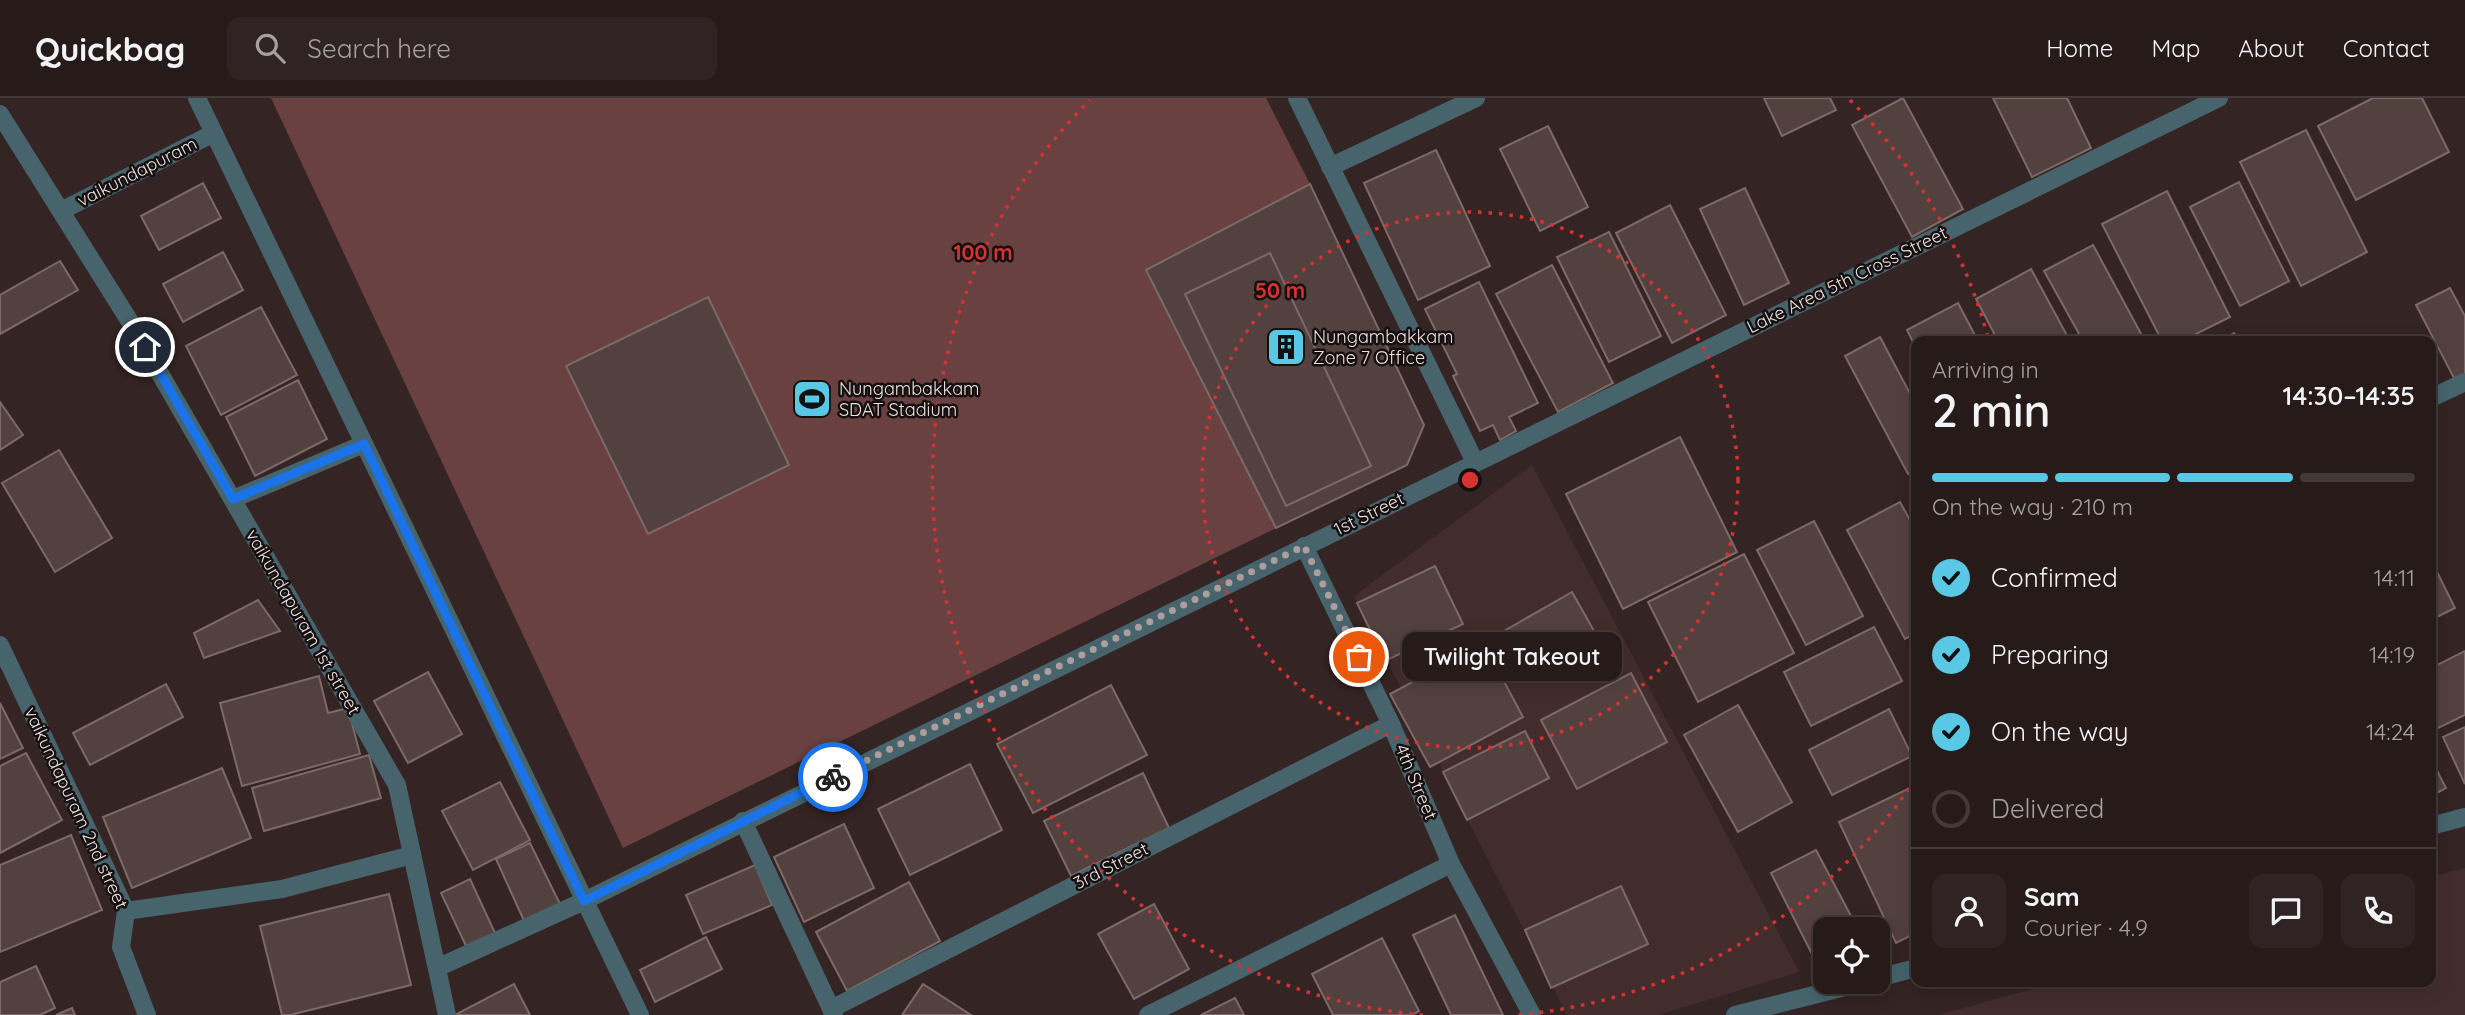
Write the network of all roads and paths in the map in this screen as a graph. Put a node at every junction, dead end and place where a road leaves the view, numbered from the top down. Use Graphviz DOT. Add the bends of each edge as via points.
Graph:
graph roads {
  1 [pos="197,98"];
  2 [pos="1297,98"];
  3 [pos="1476,98"];
  4 [pos="2219,98"];
  5 [pos="0,114"];
  6 [pos="214,133"];
  7 [pos="1331,167"];
  8 [pos="61,211"];
  9 [pos="2465,382"];
  10 [pos="2436,396"];
  11 [pos="364,444"];
  12 [pos="1475,462"];
  13 [pos="233,499"];
  14 [pos="1304,546"];
  15 [pos="0,645"];
  16 [pos="1391,724"];
  17 [pos="2465,817"];
  18 [pos="743,821"];
  19 [pos="2436,826"];
  20 [pos="412,855"];
  21 [pos="1451,864"];
  22 [pos="584,901"];
  23 [pos="126,911"];
  24 [pos="437,968"];
  25 [pos="1911,969"];
  26 [pos="1890,975"];
  27 [pos="1817,994"];
  28 [pos="833,1012"];
  29 [pos="147,1015"];
  30 [pos="447,1015"];
  31 [pos="640,1015"];
  32 [pos="1148,1015"];
  33 [pos="1532,1015"];
  34 [pos="1735,1015"];
  1 -- 6 [label="street"];
  2 -- 7 [label="street"];
  3 -- 7 [label="street"];
  4 -- 12 [label="street, Lake Area 5th Cross Street"];
  5 -- 8 [label="street, vaikundapuram 1st street"];
  6 -- 8 [label="street, vaikundapuram"];
  6 -- 11 [label="street"];
  7 -- 12 [label="street"];
  8 -- 13 [label="street, vaikundapuram 1st street"];
  9 -- 10 [label="street"];
  11 -- 13 [label="street"];
  11 -- 22 [label="street"];
  12 -- 14 [label="street, 1st Street"];
  13 -- 20 [label="street, vaikundapuram 1st street" via="397,785"];
  14 -- 16 [label="street, 4th Street"];
  14 -- 18 [label="street, 1st Street"];
  15 -- 23 [label="street, vaikundapuram 2nd street"];
  16 -- 21 [label="street, 4th Street"];
  16 -- 28 [label="street, 3rd Street"];
  17 -- 19 [label="street"];
  18 -- 22 [label="street, 1st Street"];
  18 -- 28 [label="street"];
  20 -- 23 [label="street" via="282,889"];
  20 -- 24 [label="street, vaikundapuram 1st street"];
  21 -- 32 [label="street"];
  21 -- 33 [label="street, 4th Street"];
  22 -- 24 [label="street, 1st Street"];
  22 -- 31 [label="street"];
  23 -- 29 [label="street, vaikundapuram 2nd street" via="121,947"];
  24 -- 30 [label="street, vaikundapuram 1st street"];
  25 -- 26 [label="street"];
  27 -- 34 [label="street"];
}
